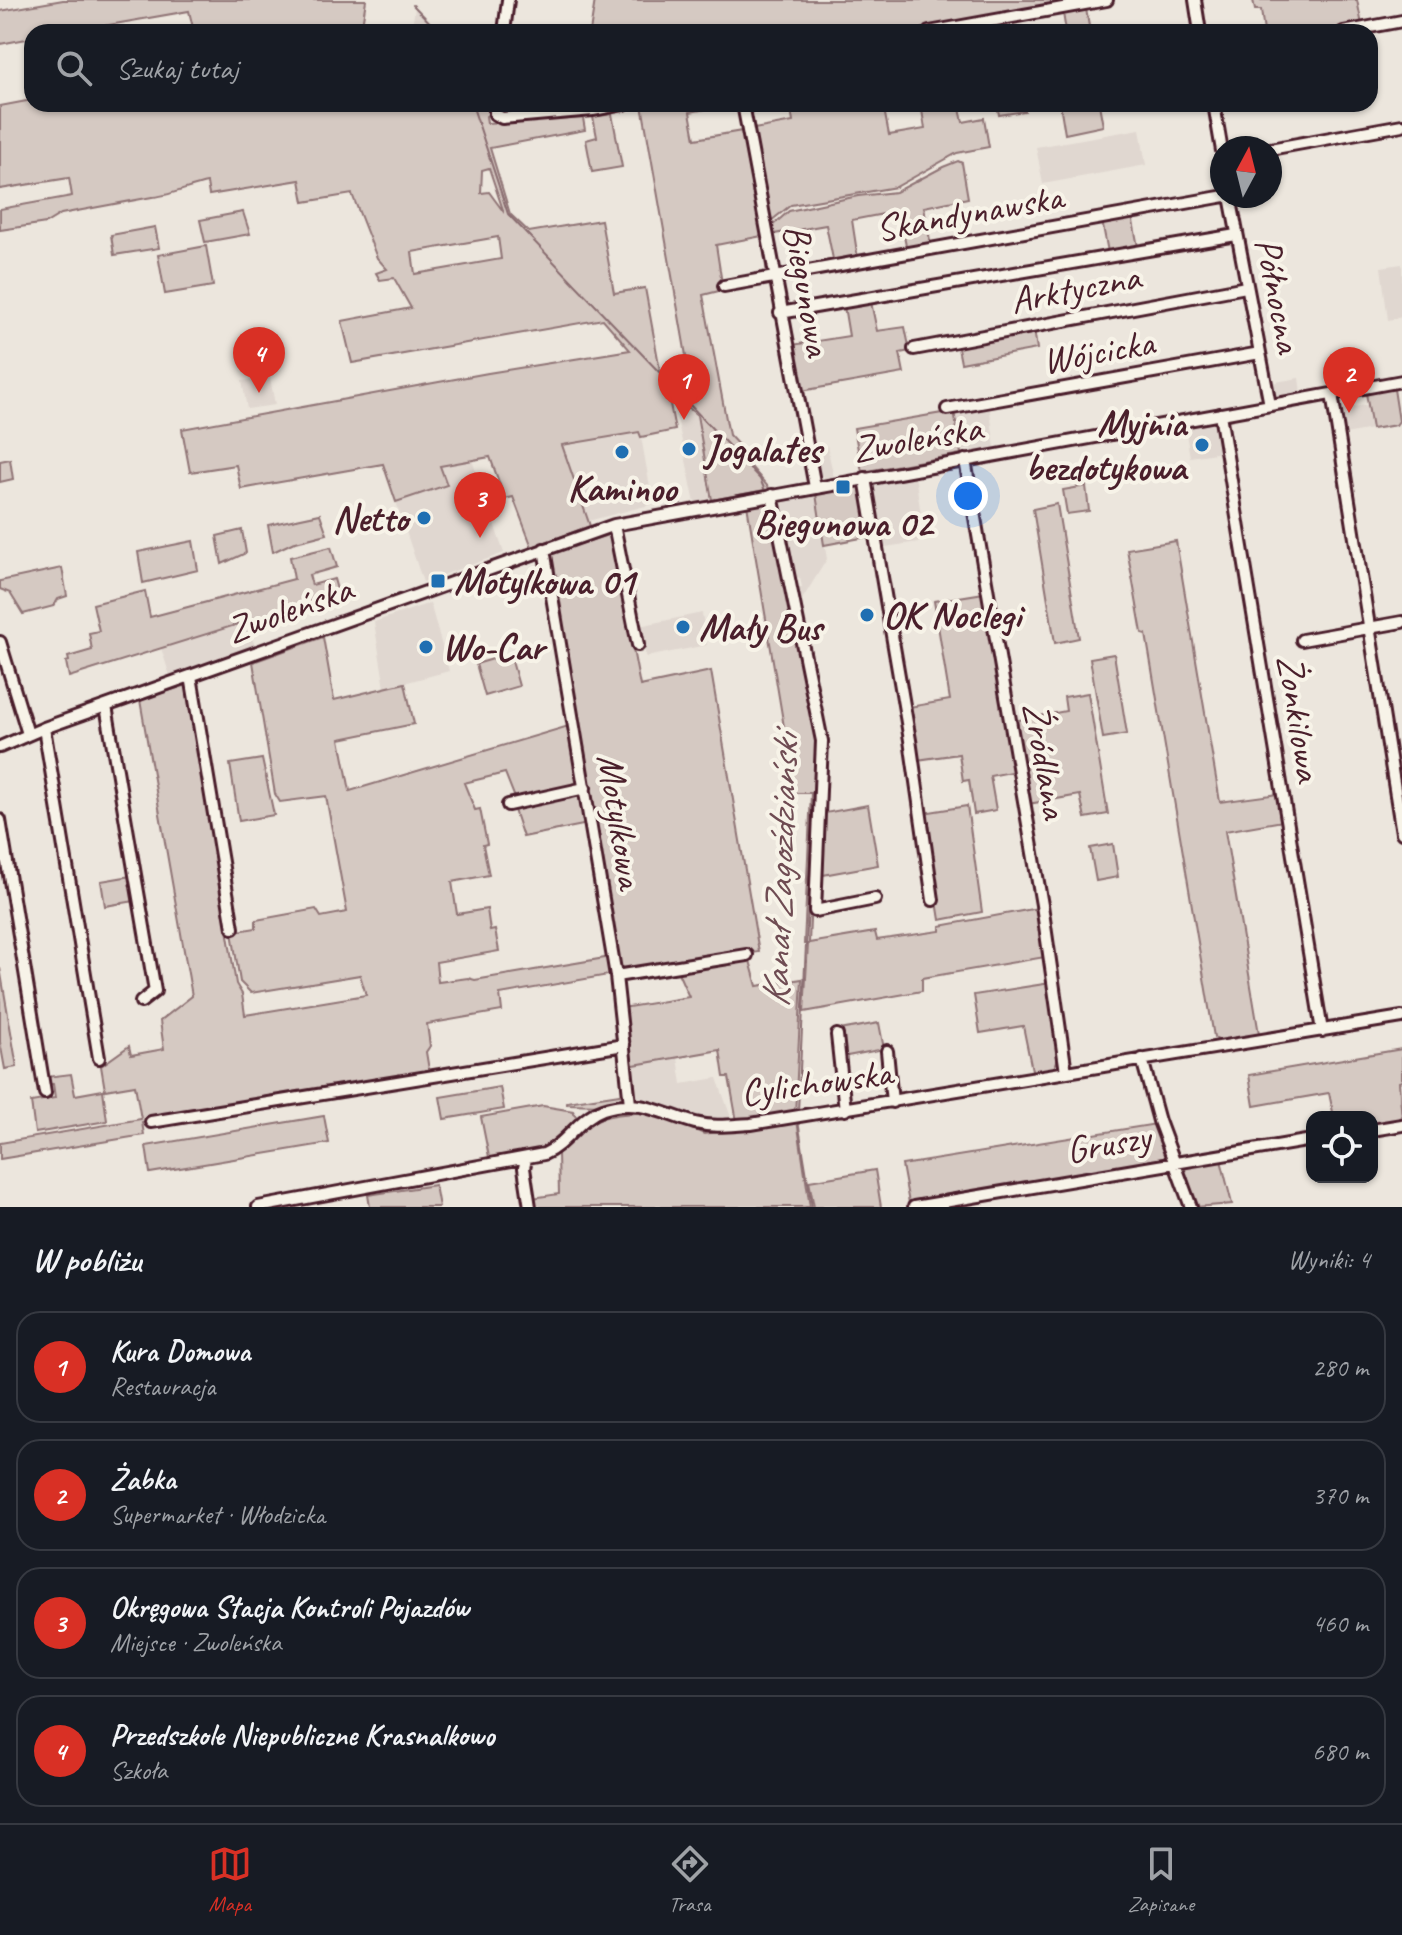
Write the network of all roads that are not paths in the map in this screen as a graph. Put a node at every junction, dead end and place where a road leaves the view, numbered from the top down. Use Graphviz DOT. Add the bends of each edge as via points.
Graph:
graph roads {
  1 [pos="508,0"];
  2 [pos="1107,0"];
  3 [pos="1195,0"];
  4 [pos="1402,21"];
  5 [pos="505,24"];
  6 [pos="974,24"];
  7 [pos="1199,24"];
  8 [pos="1378,25"];
  9 [pos="494,112"];
  10 [pos="566,112"];
  11 [pos="745,112"];
  12 [pos="1215,112"];
  13 [pos="1402,125"];
  14 [pos="1219,136"];
  15 [pos="1282,147"];
  16 [pos="1210,199"];
  17 [pos="1230,208"];
  18 [pos="1236,235"];
  19 [pos="774,278"];
  20 [pos="724,286"];
  21 [pos="1246,287"];
  22 [pos="780,313"];
  23 [pos="914,349"];
  24 [pos="1260,353"];
  25 [pos="1402,381"];
  26 [pos="1332,394"];
  27 [pos="1270,405"];
  28 [pos="947,409"];
  29 [pos="1220,414"];
  30 [pos="965,460"];
  31 [pos="865,478"];
  32 [pos="815,487"];
  33 [pos="768,496"];
  34 [pos="614,525"];
  35 [pos="544,549"];
  36 [pos="1402,622"];
  37 [pos="1370,628"];
  38 [pos="1302,640"];
  39 [pos="0,642"];
  40 [pos="638,645"];
  41 [pos="191,676"];
  42 [pos="106,706"];
  43 [pos="44,728"];
  44 [pos="28,734"];
  45 [pos="0,747"];
  46 [pos="585,788"];
  47 [pos="508,805"];
  48 [pos="0,820"];
  49 [pos="1402,833"];
  50 [pos="875,899"];
  51 [pos="933,900"];
  52 [pos="233,928"];
  53 [pos="747,955"];
  54 [pos="616,976"];
  55 [pos="141,1002"];
  56 [pos="1402,1017"];
  57 [pos="1322,1031"];
  58 [pos="837,1035"];
  59 [pos="624,1045"];
  60 [pos="887,1051"];
  61 [pos="99,1058"];
  62 [pos="1142,1059"];
  63 [pos="1066,1072"];
  64 [pos="45,1093"];
  65 [pos="892,1102"];
  66 [pos="630,1104"];
  67 [pos="845,1110"];
  68 [pos="151,1122"];
  69 [pos="1402,1125"];
  70 [pos="1378,1129"];
  71 [pos="1306,1141"];
  72 [pos="526,1159"];
  73 [pos="1174,1162"];
  74 [pos="258,1207"];
  75 [pos="530,1207"];
  76 [pos="914,1207"];
  77 [pos="1191,1207"];
  1 -- 5 [label="street"];
  2 -- 6 [label="street"];
  3 -- 7 [label="street"];
  4 -- 8 [label="street"];
  9 -- 10 [label="street" via="498,117"];
  11 -- 19 [label="street, Biegunowa"];
  12 -- 14 [label="street"];
  13 -- 15 [label="street"];
  16 -- 19 [label="street, Skandynawska"];
  17 -- 18 [label="street, Północna"];
  18 -- 21 [label="street, Północna"];
  18 -- 22 [label="street"];
  19 -- 20 [label="street, Skandynawska"];
  19 -- 22 [label="street, Biegunowa"];
  21 -- 23 [label="street, Arktyczna"];
  21 -- 24 [label="street, Północna"];
  22 -- 32 [label="street, Biegunowa"];
  24 -- 27 [label="street, Północna"];
  24 -- 28 [label="street, Wójcicka"];
  25 -- 26 [label="street, Zwoleńska"];
  26 -- 27 [label="street, Zwoleńska"];
  26 -- 37 [label="street"];
  27 -- 29 [label="street, Zwoleńska"];
  29 -- 30 [label="street, Zwoleńska"];
  29 -- 57 [label="street, Żonkilowa"];
  30 -- 31 [label="street, Zwoleńska"];
  30 -- 63 [label="street, Źródlana"];
  31 -- 32 [label="street, Zwoleńska"];
  31 -- 51 [label="street"];
  32 -- 33 [label="street, Zwoleńska"];
  33 -- 34 [label="street, Zwoleńska"];
  33 -- 50 [label="street" via="822,741 815,911"];
  34 -- 35 [label="street, Zwoleńska"];
  34 -- 40 [label="street"];
  35 -- 41 [label="street, Zwoleńska"];
  35 -- 46 [label="street, Motylkowa"];
  36 -- 37 [label="street"];
  37 -- 38 [label="street"];
  37 -- 49 [label="street"];
  39 -- 44 [label="street"];
  41 -- 42 [label="street, Zwoleńska"];
  41 -- 52 [label="street"];
  42 -- 43 [label="street, Zwoleńska"];
  42 -- 55 [label="street" via="155,991"];
  43 -- 44 [label="street, Zwoleńska"];
  43 -- 61 [label="street"];
  44 -- 45 [label="street, Zwoleńska"];
  46 -- 47 [label="street"];
  46 -- 54 [label="street, Motylkowa"];
  48 -- 64 [label="street"];
  53 -- 54 [label="street"];
  54 -- 59 [label="street, Motylkowa"];
  56 -- 57 [label="street, Cylichowska"];
  57 -- 62 [label="street, Cylichowska"];
  58 -- 67 [label="street"];
  59 -- 66 [label="street, Motylkowa"];
  59 -- 68 [label="street"];
  60 -- 65 [label="street"];
  62 -- 63 [label="street, Cylichowska"];
  62 -- 73 [label="street"];
  63 -- 65 [label="street, Cylichowska"];
  65 -- 67 [label="street, Cylichowska"];
  66 -- 67 [label="street, Cylichowska" via="711,1126"];
  66 -- 72 [label="street, Cylichowska" via="596,1112 556,1149"];
  69 -- 70 [label="street"];
  71 -- 73 [label="street, Gruszy"];
  72 -- 74 [label="street, Cylichowska"];
  72 -- 75 [label="street"];
  73 -- 76 [label="street, Gruszy"];
  73 -- 77 [label="street"];
}
